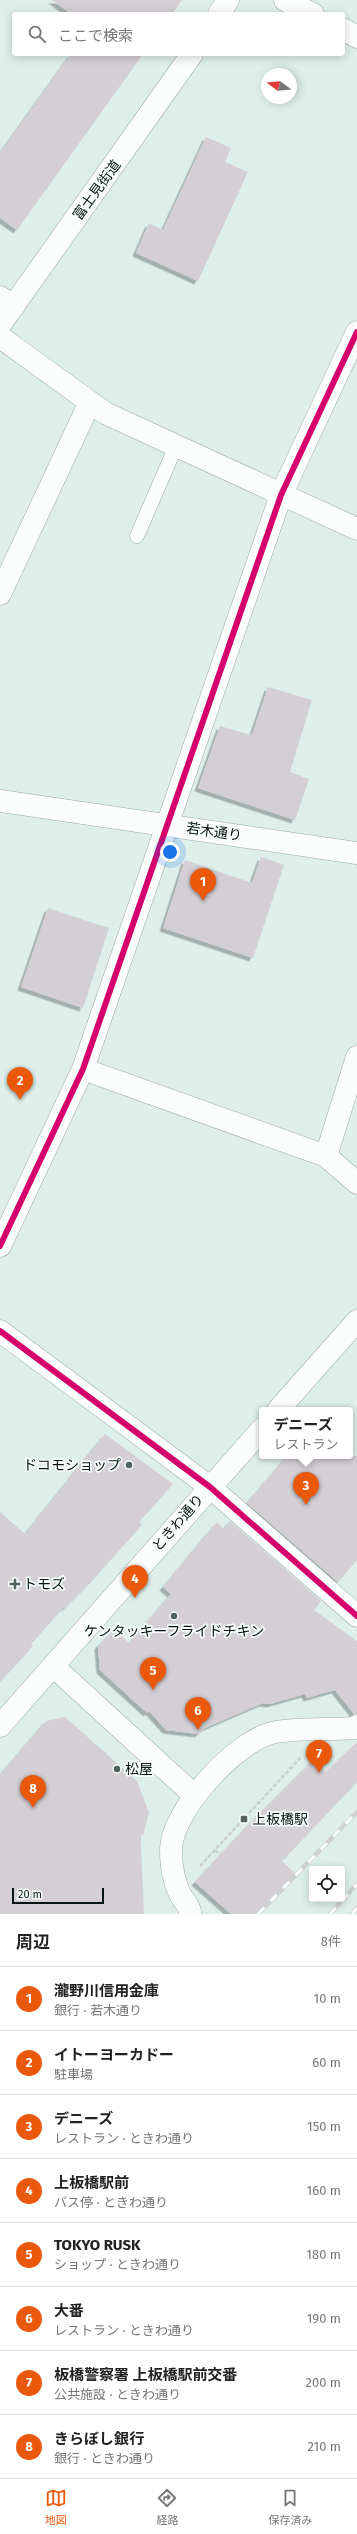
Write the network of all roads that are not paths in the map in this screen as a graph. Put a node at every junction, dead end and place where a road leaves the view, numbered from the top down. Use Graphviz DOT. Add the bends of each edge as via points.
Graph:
graph roads {
  1 [pos="228,0"];
  2 [pos="285,0"];
  3 [pos="220,12"];
  4 [pos="309,12"];
  5 [pos="345,31"];
  6 [pos="357,37"];
  7 [pos="191,56"];
  8 [pos="7,301"];
  9 [pos="0,326"];
  10 [pos="357,332"];
  11 [pos="0,336"];
  12 [pos="90,402"];
  13 [pos="176,446"];
  14 [pos="281,494"];
  15 [pos="357,530"];
  16 [pos="137,536"];
  17 [pos="0,594"];
  18 [pos="0,800"];
  19 [pos="166,825"];
  20 [pos="357,853"];
  21 [pos="357,1057"];
  22 [pos="83,1069"];
  23 [pos="326,1156"];
  24 [pos="357,1183"];
  25 [pos="0,1246"];
  26 [pos="357,1321"];
  27 [pos="0,1331"];
  28 [pos="281,1407"];
  29 [pos="259,1431"];
  30 [pos="210,1487"];
  31 [pos="357,1616"];
  32 [pos="53,1666"];
  33 [pos="0,1726"];
  34 [pos="357,1726"];
  35 [pos="195,1796"];
  36 [pos="190,1914"];
  1 -- 3 [label="street"];
  2 -- 4 [label="street"];
  5 -- 6 [label="street"];
  7 -- 8 [label="street, 富士見街道"];
  8 -- 9 [label="street, 富士見街道"];
  10 -- 14 [label="street"];
  11 -- 12 [label="street"];
  12 -- 13 [label="street" via="105,413"];
  12 -- 17 [label="street"];
  13 -- 14 [label="street"];
  13 -- 16 [label="lane"];
  14 -- 15 [label="street"];
  14 -- 19 [label="street"];
  18 -- 19 [label="street, 若木通り"];
  19 -- 20 [label="street, 若木通り"];
  19 -- 22 [label="street"];
  21 -- 23 [label="street"];
  22 -- 23 [label="street"];
  22 -- 25 [label="street"];
  23 -- 24 [label="street"];
  26 -- 28 [label="street"];
  27 -- 30 [label="street"];
  29 -- 30 [label="street, ときわ通り"];
  30 -- 31 [label="street"];
  30 -- 32 [label="street, ときわ通り"];
  32 -- 33 [label="street, ときわ通り"];
  32 -- 35 [label="street"];
  34 -- 35 [label="street" via="275,1732 255,1740 229,1760"];
  35 -- 36 [label="street" via="175,1829 171,1846 173,1873"];
}
